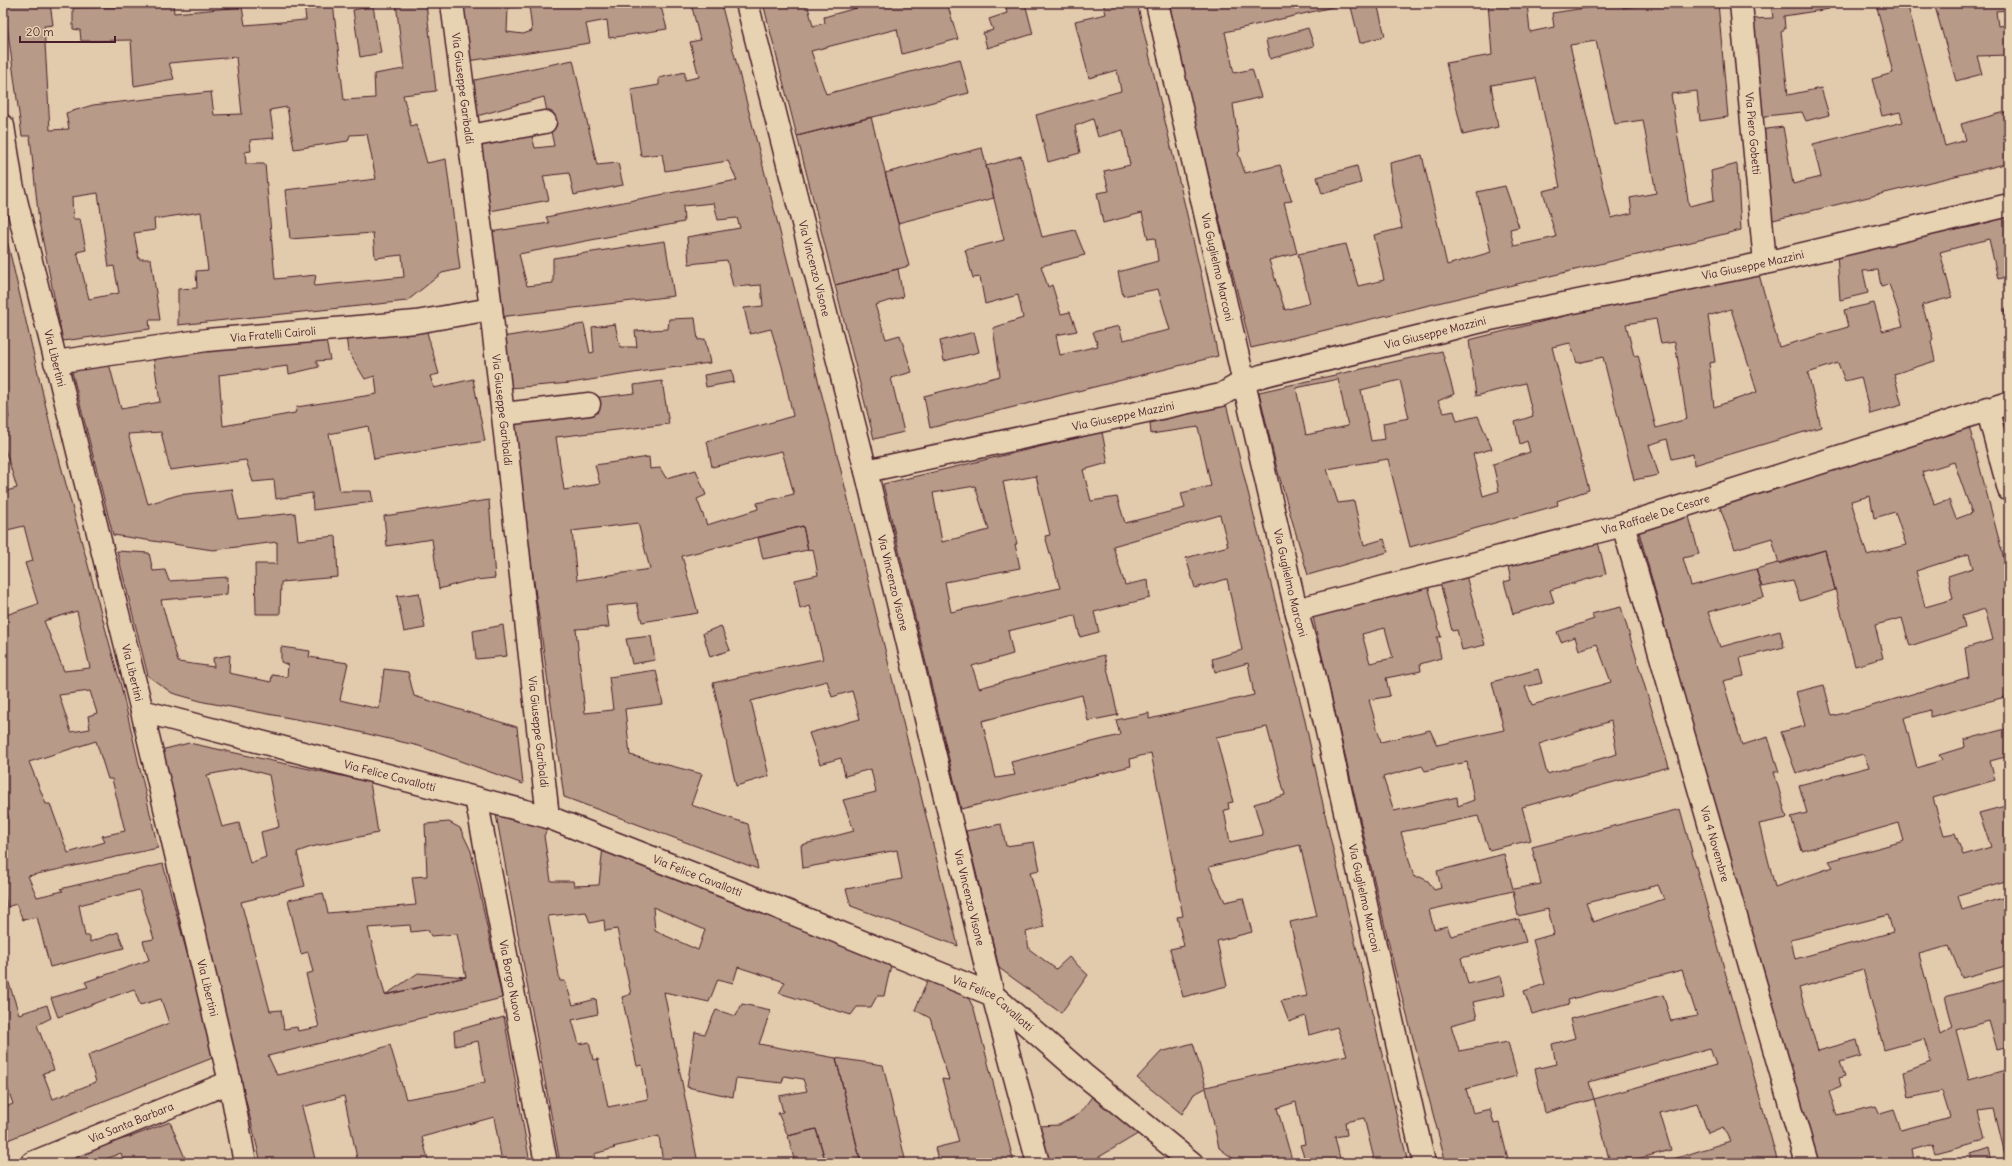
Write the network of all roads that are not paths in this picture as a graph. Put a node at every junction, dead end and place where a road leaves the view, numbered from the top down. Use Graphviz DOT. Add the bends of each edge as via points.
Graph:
graph roads {
  1 [pos="452,3"];
  2 [pos="748,3"];
  3 [pos="1157,3"];
  4 [pos="1741,3"];
  5 [pos="545,122"];
  6 [pos="3,126"];
  7 [pos="470,136"];
  8 [pos="8,185"];
  9 [pos="2009,204"];
  10 [pos="1765,263"];
  11 [pos="491,309"];
  12 [pos="55,362"];
  13 [pos="1243,382"];
  14 [pos="2009,403"];
  15 [pos="588,404"];
  16 [pos="1987,408"];
  17 [pos="503,414"];
  18 [pos="866,471"];
  19 [pos="2009,490"];
  20 [pos="1624,525"];
  21 [pos="1296,610"];
  22 [pos="142,711"];
  23 [pos="476,798"];
  24 [pos="548,817"];
  25 [pos="993,995"];
  26 [pos="230,1082"];
  27 [pos="32,1163"];
  28 [pos="245,1163"];
  29 [pos="546,1163"];
  30 [pos="1038,1163"];
  31 [pos="1192,1163"];
  32 [pos="1424,1163"];
  33 [pos="1807,1163"];
  1 -- 7 [label="street, Via Giuseppe Garibaldi"];
  2 -- 18 [label="street, Via Vincenzo Visone"];
  3 -- 13 [label="street, Via Guglielmo Marconi"];
  4 -- 10 [label="street, Via Piero Gobetti"];
  5 -- 7 [label="street"];
  6 -- 8 [label="street, Via Libertini"];
  7 -- 11 [label="street, Via Giuseppe Garibaldi"];
  8 -- 12 [label="street, Via Libertini"];
  9 -- 10 [label="street, Via Giuseppe Mazzini"];
  10 -- 13 [label="street, Via Giuseppe Mazzini" via="1490,319"];
  11 -- 12 [label="street, Via Fratelli Cairoli" via="416,322 207,340"];
  11 -- 17 [label="street, Via Giuseppe Garibaldi"];
  12 -- 22 [label="street, Via Libertini"];
  13 -- 18 [label="street, Via Giuseppe Mazzini" via="1221,395"];
  13 -- 21 [label="street, Via Guglielmo Marconi"];
  14 -- 16 [label="street, Via Raffaele De Cesare"];
  15 -- 17 [label="street"];
  16 -- 19 [label="street"];
  16 -- 20 [label="street, Via Raffaele De Cesare"];
  17 -- 24 [label="street, Via Giuseppe Garibaldi"];
  18 -- 25 [label="street, Via Vincenzo Visone"];
  20 -- 21 [label="street, Via Raffaele De Cesare"];
  20 -- 33 [label="street, Via 4 Novembre"];
  21 -- 32 [label="street, Via Guglielmo Marconi" via="1313,668"];
  22 -- 23 [label="street, Via Felice Cavallotti"];
  22 -- 26 [label="street, Via Libertini"];
  23 -- 24 [label="street, Via Felice Cavallotti"];
  23 -- 29 [label="street, Via Borgo Nuovo"];
  24 -- 25 [label="street, Via Felice Cavallotti"];
  25 -- 30 [label="street, Via Vincenzo Visone"];
  25 -- 31 [label="street, Via Felice Cavallotti" via="1084,1075"];
  26 -- 27 [label="street, Via Santa Barbara"];
  26 -- 28 [label="street, Via Libertini"];
}
